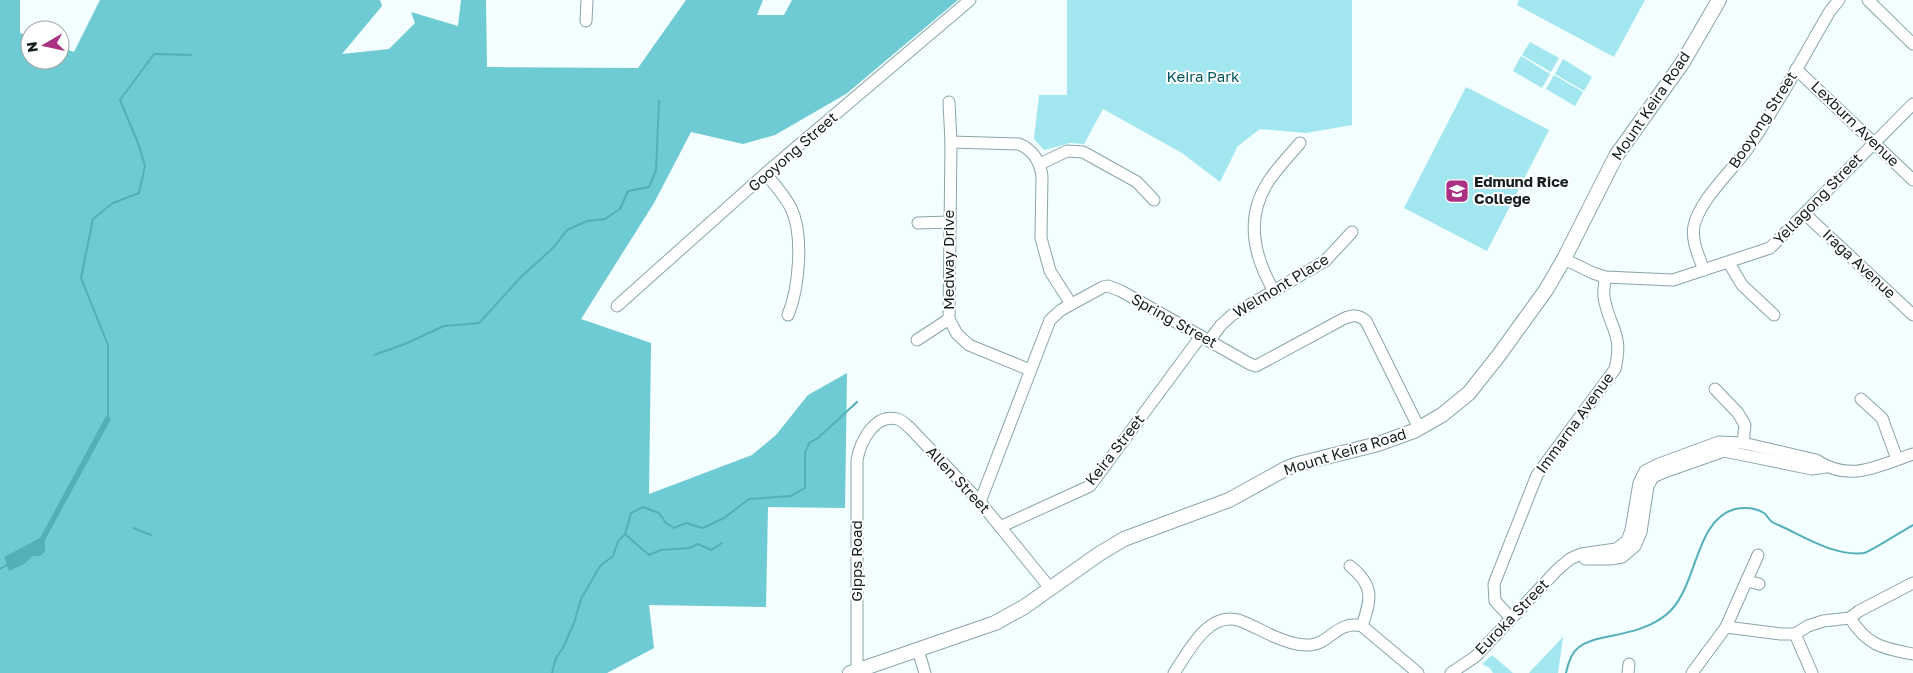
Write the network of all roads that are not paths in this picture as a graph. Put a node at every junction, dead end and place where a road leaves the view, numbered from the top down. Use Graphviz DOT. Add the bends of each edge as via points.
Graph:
graph roads {
  1 [pos="587,0"];
  2 [pos="970,0"];
  3 [pos="1719,0"];
  4 [pos="1839,0"];
  5 [pos="1868,0"];
  6 [pos="586,20"];
  7 [pos="1913,44"];
  8 [pos="1796,69"];
  9 [pos="949,102"];
  10 [pos="1913,104"];
  11 [pos="951,142"];
  12 [pos="1874,142"];
  13 [pos="1300,143"];
  14 [pos="1040,164"];
  15 [pos="766,174"];
  16 [pos="1913,180"];
  17 [pos="1154,200"];
  18 [pos="1805,214"];
  19 [pos="950,222"];
  20 [pos="918,223"];
  21 [pos="1352,232"];
  22 [pos="1564,258"];
  23 [pos="1729,263"];
  24 [pos="1704,270"];
  25 [pos="1605,278"];
  26 [pos="1274,291"];
  27 [pos="1071,304"];
  28 [pos="617,306"];
  29 [pos="788,315"];
  30 [pos="1774,315"];
  31 [pos="1913,315"];
  32 [pos="949,319"];
  33 [pos="1205,339"];
  34 [pos="917,340"];
  35 [pos="1030,370"];
  36 [pos="1715,389"];
  37 [pos="1861,399"];
  38 [pos="1419,428"];
  39 [pos="1743,443"];
  40 [pos="859,451"];
  41 [pos="1913,454"];
  42 [pos="1897,459"];
  43 [pos="1826,467"];
  44 [pos="980,502"];
  45 [pos="1000,527"];
  46 [pos="1758,555"];
  47 [pos="1570,559"];
  48 [pos="1350,566"];
  49 [pos="1747,581"];
  50 [pos="1913,583"];
  51 [pos="1759,584"];
  52 [pos="1050,588"];
  53 [pos="1511,618"];
  54 [pos="1850,618"];
  55 [pos="1362,626"];
  56 [pos="1726,627"];
  57 [pos="1795,634"];
  58 [pos="918,650"];
  59 [pos="1913,654"];
  60 [pos="853,672"];
  61 [pos="925,673"];
  62 [pos="1174,673"];
  63 [pos="1418,673"];
  64 [pos="1451,673"];
  65 [pos="1692,673"];
  66 [pos="1812,673"];
  1 -- 6 [label="street"];
  2 -- 15 [label="street, Gooyong Street"];
  3 -- 22 [label="main road, Mount Keira Road" via="1683,62 1616,156"];
  4 -- 8 [label="street, Booyong Street"];
  5 -- 7 [label="street"];
  8 -- 12 [label="street, Lexburn Avenue"];
  8 -- 24 [label="street, Booyong Street" via="1749,148 1710,196 1696,221 1693,236"];
  9 -- 11 [label="street, Medway Drive"];
  10 -- 12 [label="street, Yellagong Street"];
  11 -- 14 [label="street" via="1019,144 1033,153"];
  11 -- 19 [label="street, Medway Drive"];
  12 -- 16 [label="street, Lexburn Avenue"];
  12 -- 18 [label="street, Yellagong Street"];
  13 -- 26 [label="street" via="1268,182 1255,216 1259,260"];
  14 -- 17 [label="street" via="1067,151 1083,152 1137,182"];
  14 -- 27 [label="street" via="1041,238 1050,271"];
  15 -- 28 [label="street, Gooyong Street"];
  15 -- 29 [label="street" via="791,208 798,232 796,290"];
  18 -- 23 [label="street, Yellagong Street" via="1770,248"];
  18 -- 31 [label="street, Iraga Avenue"];
  19 -- 20 [label="street"];
  19 -- 32 [label="street, Medway Drive"];
  21 -- 26 [label="street, Welmont Place" via="1325,261"];
  22 -- 25 [label="street, Yellagong Street"];
  22 -- 38 [label="main road, Mount Keira Road" via="1536,304 1469,393 1442,415"];
  23 -- 24 [label="street, Yellagong Street"];
  23 -- 30 [label="street" via="1742,285"];
  24 -- 25 [label="street, Yellagong Street" via="1673,280"];
  25 -- 53 [label="street, Immarna Avenue" via="1604,296 1618,339 1615,369 1537,475 1494,584 1495,601"];
  26 -- 33 [label="street, Welmont Place" via="1232,315"];
  27 -- 33 [label="street, Spring Street" via="1103,287 1113,288"];
  27 -- 35 [label="street, Spring Street" via="1050,320"];
  32 -- 34 [label="street"];
  32 -- 35 [label="street, Medway Drive" via="957,334 969,345"];
  33 -- 38 [label="street, Spring Street" via="1259,366 1343,319 1360,316 1366,320"];
  33 -- 45 [label="street, Keira Street" via="1090,486"];
  35 -- 44 [label="street, Spring Street"];
  36 -- 39 [label="street" via="1745,425"];
  37 -- 42 [label="street" via="1882,418"];
  38 -- 52 [label="main road, Mount Keira Road" via="1378,444 1311,459 1287,468 1229,500 1124,539"];
  39 -- 43 [label="street, Euroka Street" via="1816,460"];
  39 -- 47 [label="street, Euroka Street" via="1719,442 1645,471 1639,483 1627,541 1616,550 1581,554"];
  40 -- 44 [label="street, Allen Street" via="873,428 894,418 910,428"];
  40 -- 60 [label="street, Gipps Road"];
  41 -- 42 [label="street, Euroka Street"];
  42 -- 43 [label="street, Euroka Street" via="1853,473"];
  43 -- 47 [label="street, Euroka Street" via="1812,469 1724,451 1664,472 1653,477 1648,486 1641,532 1635,546 1622,557"];
  44 -- 45 [label="street, Allen Street"];
  45 -- 52 [label="street, Allen Street"];
  46 -- 49 [label="street"];
  47 -- 53 [label="street, Euroka Street"];
  48 -- 55 [label="street" via="1369,590"];
  49 -- 51 [label="street"];
  49 -- 56 [label="street"];
  50 -- 54 [label="street"];
  52 -- 58 [label="main road, Mount Keira Road" via="994,623"];
  53 -- 64 [label="street, Euroka Street" via="1476,656"];
  54 -- 57 [label="street" via="1823,621"];
  54 -- 59 [label="street" via="1858,630 1877,646"];
  55 -- 62 [label="street" via="1340,628 1319,643 1301,645 1286,642 1236,620 1223,621 1199,637"];
  55 -- 63 [label="street"];
  56 -- 57 [label="street"];
  56 -- 65 [label="street"];
  57 -- 66 [label="street"];
  58 -- 60 [label="main road, Mount Keira Road"];
  58 -- 61 [label="street"];
}
